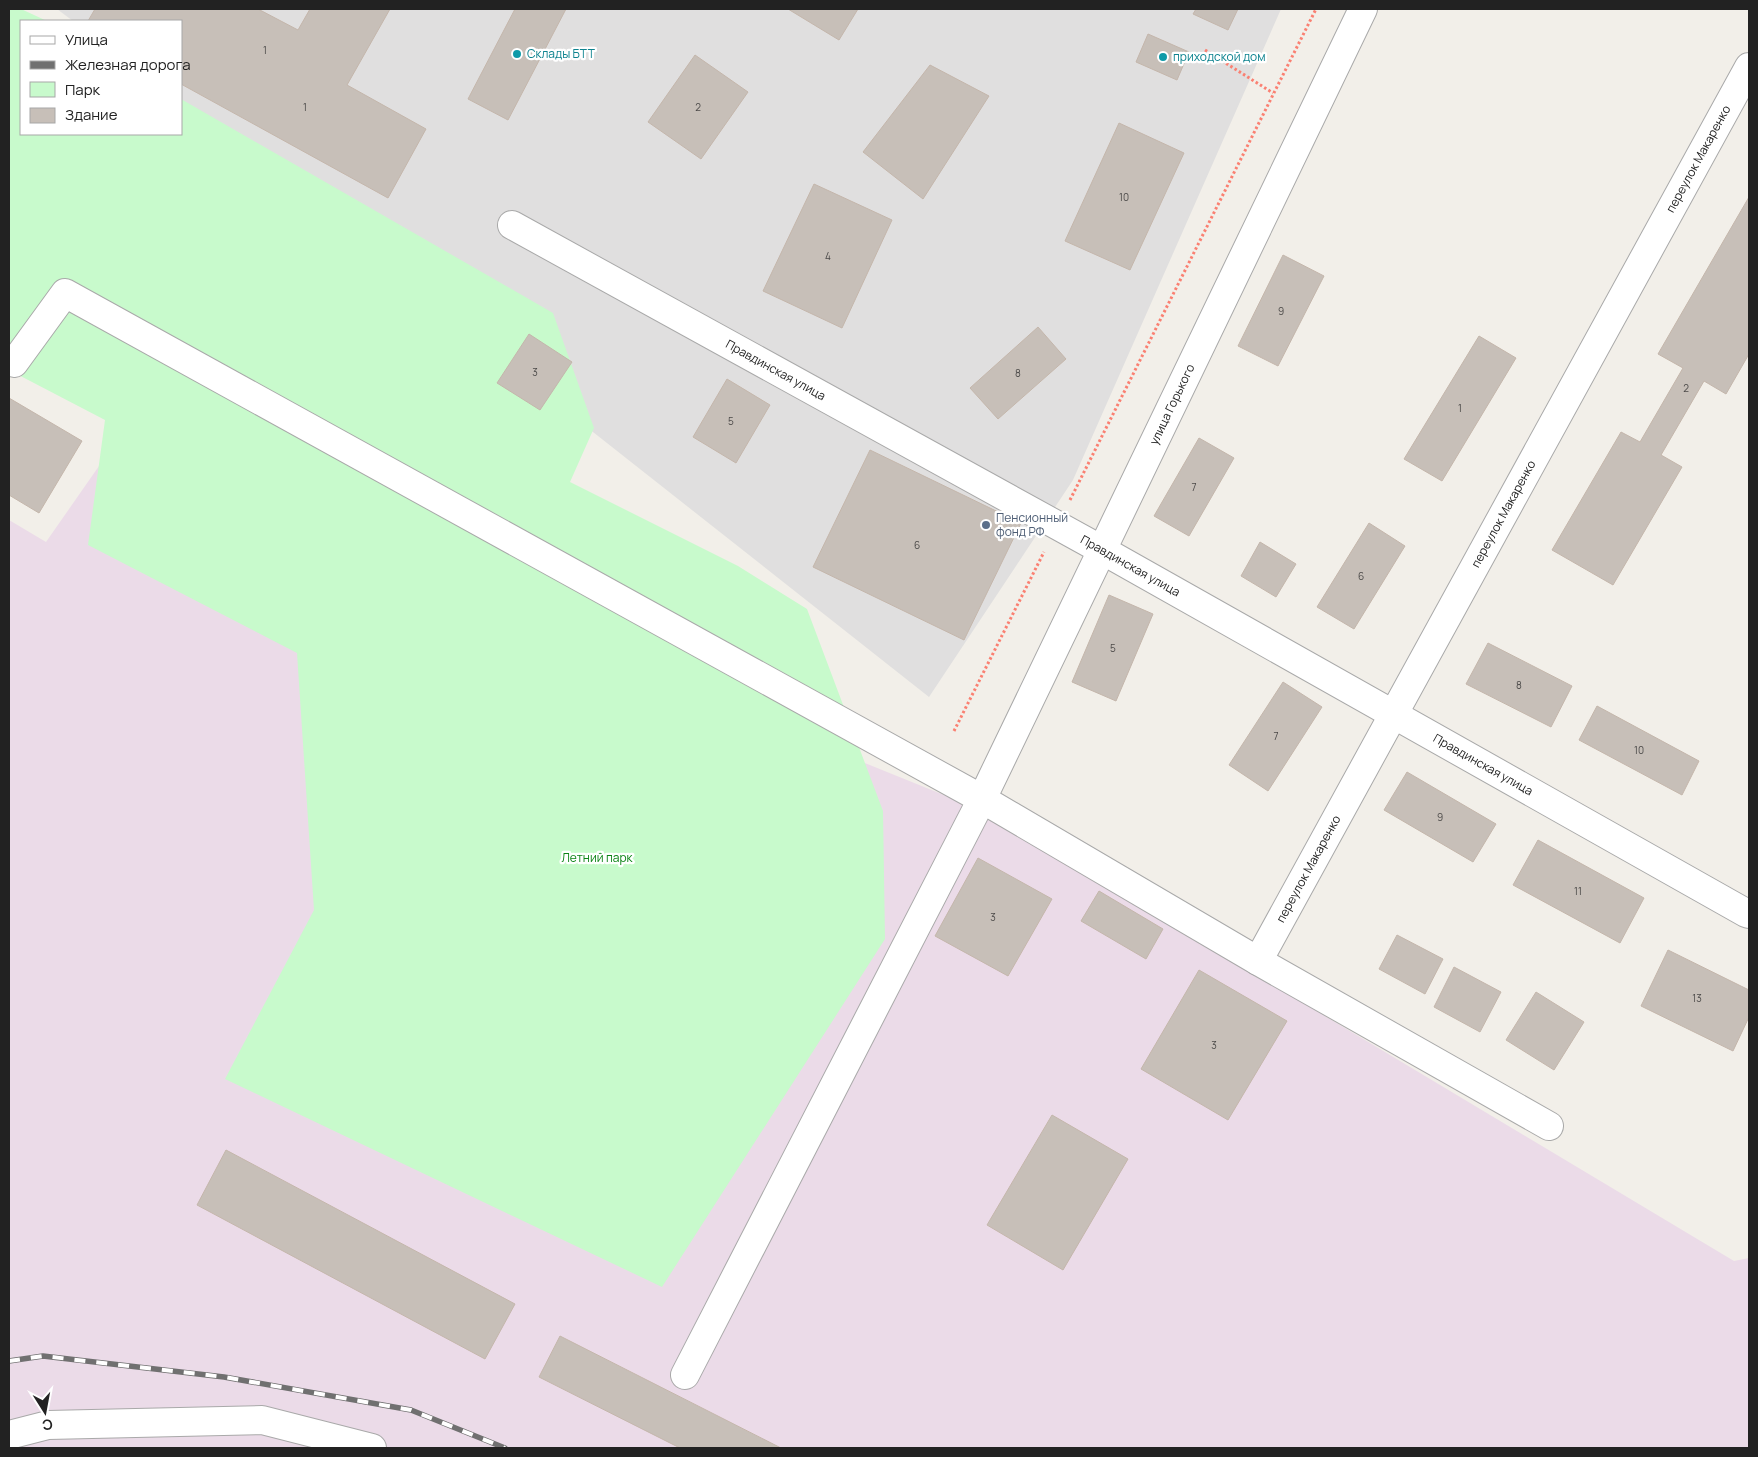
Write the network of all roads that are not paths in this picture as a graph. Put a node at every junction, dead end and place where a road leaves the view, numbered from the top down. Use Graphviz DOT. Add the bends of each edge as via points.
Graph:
graph roads {
  1 [pos="1364,9"];
  2 [pos="1749,67"];
  3 [pos="512,226"];
  4 [pos="14,363"];
  5 [pos="1102,550"];
  6 [pos="1393,714"];
  7 [pos="982,799"];
  8 [pos="1748,915"];
  9 [pos="1258,961"];
  10 [pos="1549,1126"];
  11 [pos="685,1375"];
  12 [pos="9,1435"];
  13 [pos="372,1448"];
  1 -- 5 [label="street, улица Горького"];
  2 -- 6 [label="street, переулок Макаренко"];
  3 -- 5 [label="street, Правдинская улица"];
  4 -- 7 [label="street" via="65,293"];
  5 -- 6 [label="street, Правдинская улица"];
  5 -- 7 [label="street, улица Горького"];
  6 -- 8 [label="street, Правдинская улица"];
  6 -- 9 [label="street, переулок Макаренко"];
  7 -- 9 [label="street"];
  7 -- 11 [label="street, улица Горького"];
  9 -- 10 [label="street"];
  12 -- 13 [label="street" via="48,1425 262,1420"];
}
